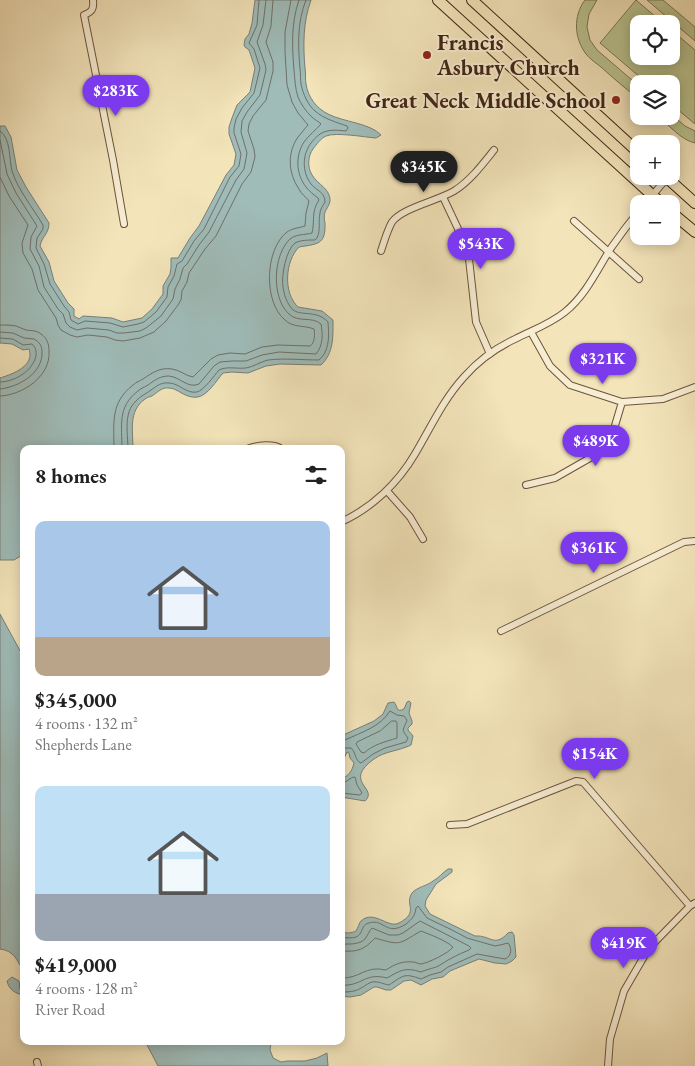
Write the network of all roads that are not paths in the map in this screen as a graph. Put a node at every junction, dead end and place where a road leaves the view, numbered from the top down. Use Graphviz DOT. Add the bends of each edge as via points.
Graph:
graph roads {
  1 [pos="93,0"];
  2 [pos="438,0"];
  3 [pos="472,0"];
  4 [pos="630,144"];
  5 [pos="494,150"];
  6 [pos="660,185"];
  7 [pos="675,185"];
  8 [pos="652,195"];
  9 [pos="443,197"];
  10 [pos="695,202"];
  11 [pos="680,220"];
  12 [pos="574,221"];
  13 [pos="630,222"];
  14 [pos="124,224"];
  15 [pos="695,232"];
  16 [pos="381,251"];
  17 [pos="609,252"];
  18 [pos="638,279"];
  19 [pos="531,332"];
  20 [pos="490,354"];
  21 [pos="695,387"];
  22 [pos="622,402"];
  23 [pos="526,485"];
  24 [pos="387,491"];
  25 [pos="345,520"];
  26 [pos="423,540"];
  27 [pos="695,541"];
  28 [pos="501,631"];
  29 [pos="450,825"];
  30 [pos="692,904"];
  31 [pos="608,1066"];
  1 -- 14 [label="street" via="92,11 84,15"];
  2 -- 8 [label="main road"];
  3 -- 4 [label="main road"];
  5 -- 9 [label="street" via="468,180"];
  6 -- 8 [label="street"];
  7 -- 10 [label="main road"];
  9 -- 16 [label="street" via="399,215 390,227"];
  9 -- 20 [label="street" via="468,250 476,322"];
  11 -- 15 [label="main road"];
  12 -- 17 [label="street"];
  13 -- 17 [label="street"];
  17 -- 18 [label="street"];
  17 -- 19 [label="street" via="578,300 557,318"];
  19 -- 20 [label="street"];
  19 -- 22 [label="street" via="550,366 570,385"];
  20 -- 24 [label="street" via="454,389 404,471"];
  21 -- 22 [label="street" via="663,399"];
  22 -- 23 [label="street" via="611,439 597,454 555,478"];
  24 -- 25 [label="street"];
  24 -- 26 [label="street" via="410,517"];
  27 -- 28 [label="street" via="684,542"];
  29 -- 30 [label="street" via="467,824 576,781 583,782"];
  30 -- 31 [label="street" via="649,948 624,991 610,1039"];
}
